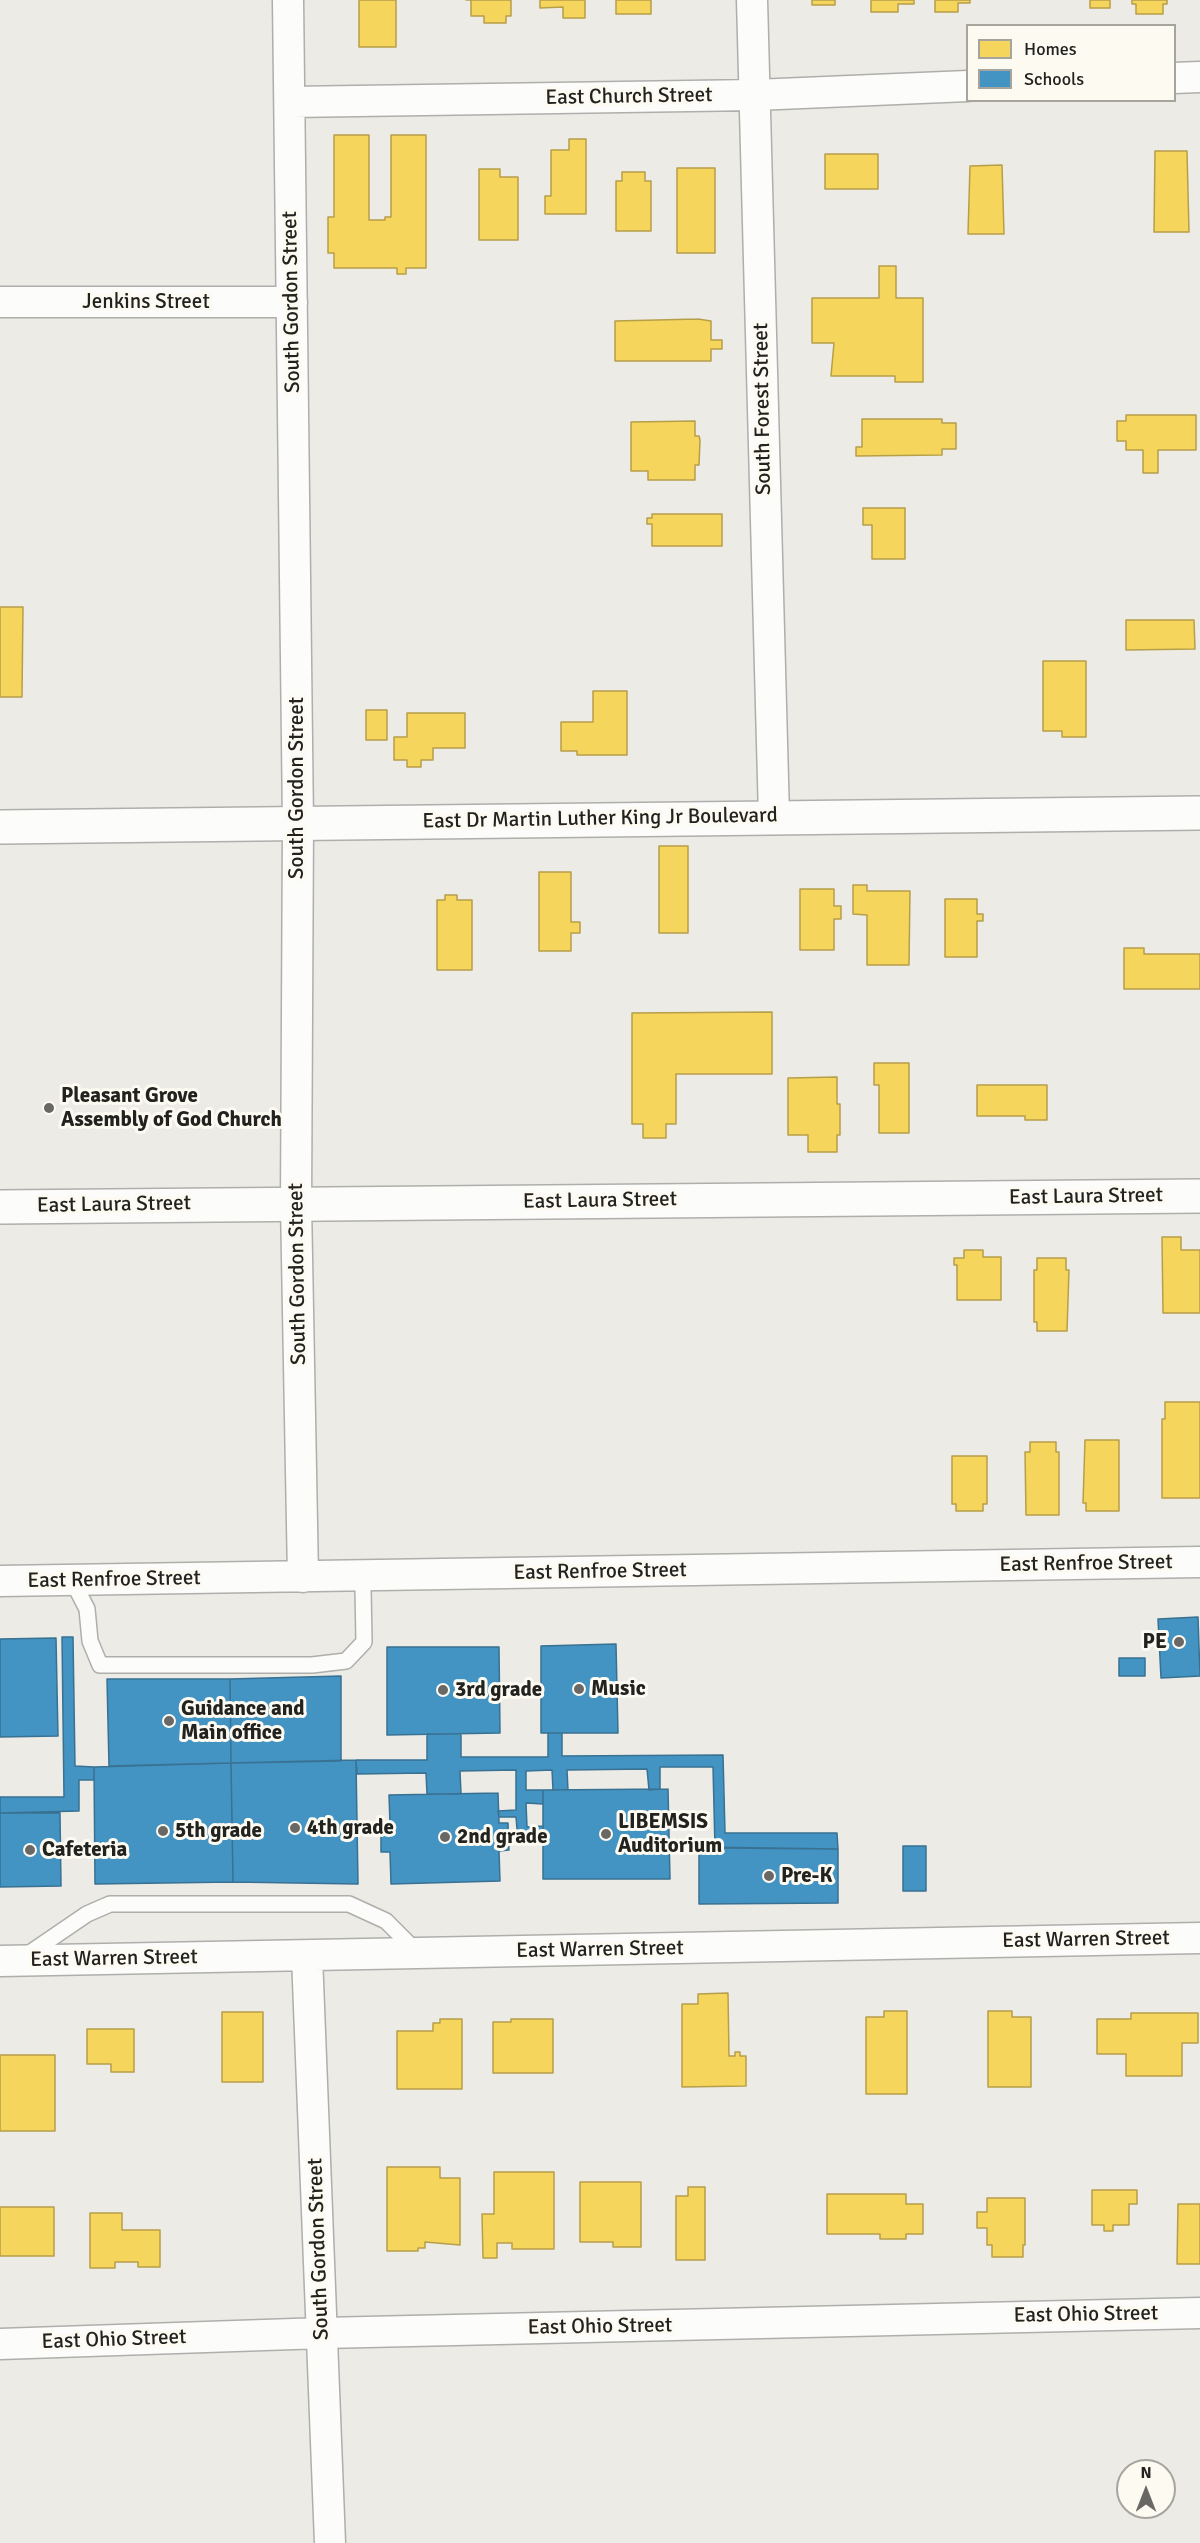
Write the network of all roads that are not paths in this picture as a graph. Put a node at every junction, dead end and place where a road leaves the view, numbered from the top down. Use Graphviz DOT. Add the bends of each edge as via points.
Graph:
graph roads {
  1 [pos="288,0"];
  2 [pos="752,0"];
  3 [pos="1200,77"];
  4 [pos="1176,78"];
  5 [pos="966,86"];
  6 [pos="755,95"];
  7 [pos="291,102"];
  8 [pos="0,302"];
  9 [pos="292,302"];
  10 [pos="1200,813"];
  11 [pos="774,817"];
  12 [pos="298,823"];
  13 [pos="0,827"];
  14 [pos="1200,1196"];
  15 [pos="296,1204"];
  16 [pos="0,1206"];
  17 [pos="1200,1562"];
  18 [pos="370,1576"];
  19 [pos="303,1577"];
  20 [pos="72,1580"];
  21 [pos="0,1581"];
  22 [pos="1200,1938"];
  23 [pos="418,1953"];
  24 [pos="307,1956"];
  25 [pos="10,1961"];
  26 [pos="1200,2313"];
  27 [pos="323,2333"];
  28 [pos="0,2344"];
  29 [pos="330,2543"];
  1 -- 7 [label="street, South Gordon Street"];
  2 -- 6 [label="street, South Forest Street"];
  3 -- 4 [label="street"];
  5 -- 6 [label="street, East Church Street"];
  6 -- 7 [label="street, East Church Street"];
  6 -- 11 [label="street, South Forest Street"];
  7 -- 9 [label="street, South Gordon Street"];
  8 -- 9 [label="street, Jenkins Street"];
  9 -- 12 [label="street, South Gordon Street"];
  10 -- 11 [label="street, East Dr Martin Luther King Jr Boulevard"];
  11 -- 12 [label="street, East Dr Martin Luther King Jr Boulevard"];
  12 -- 13 [label="street, East Dr Martin Luther King Jr Boulevard"];
  12 -- 15 [label="street, South Gordon Street"];
  14 -- 15 [label="street, East Laura Street"];
  15 -- 16 [label="street, East Laura Street"];
  15 -- 19 [label="street, South Gordon Street"];
  17 -- 18 [label="street, East Renfroe Street"];
  18 -- 19 [label="street, East Renfroe Street"];
  18 -- 20 [label="lane" via="363,1588 364,1642 346,1661 312,1665 100,1665 90,1641 87,1609"];
  19 -- 20 [label="street, East Renfroe Street"];
  20 -- 21 [label="street, East Renfroe Street"];
  22 -- 23 [label="street, East Warren Street"];
  23 -- 24 [label="street, East Warren Street"];
  23 -- 25 [label="lane" via="386,1921 349,1904 110,1904"];
  24 -- 25 [label="street, East Warren Street"];
  24 -- 27 [label="street, South Gordon Street"];
  26 -- 27 [label="street, East Ohio Street"];
  27 -- 28 [label="street, East Ohio Street"];
  27 -- 29 [label="street, South Gordon Street"];
}
